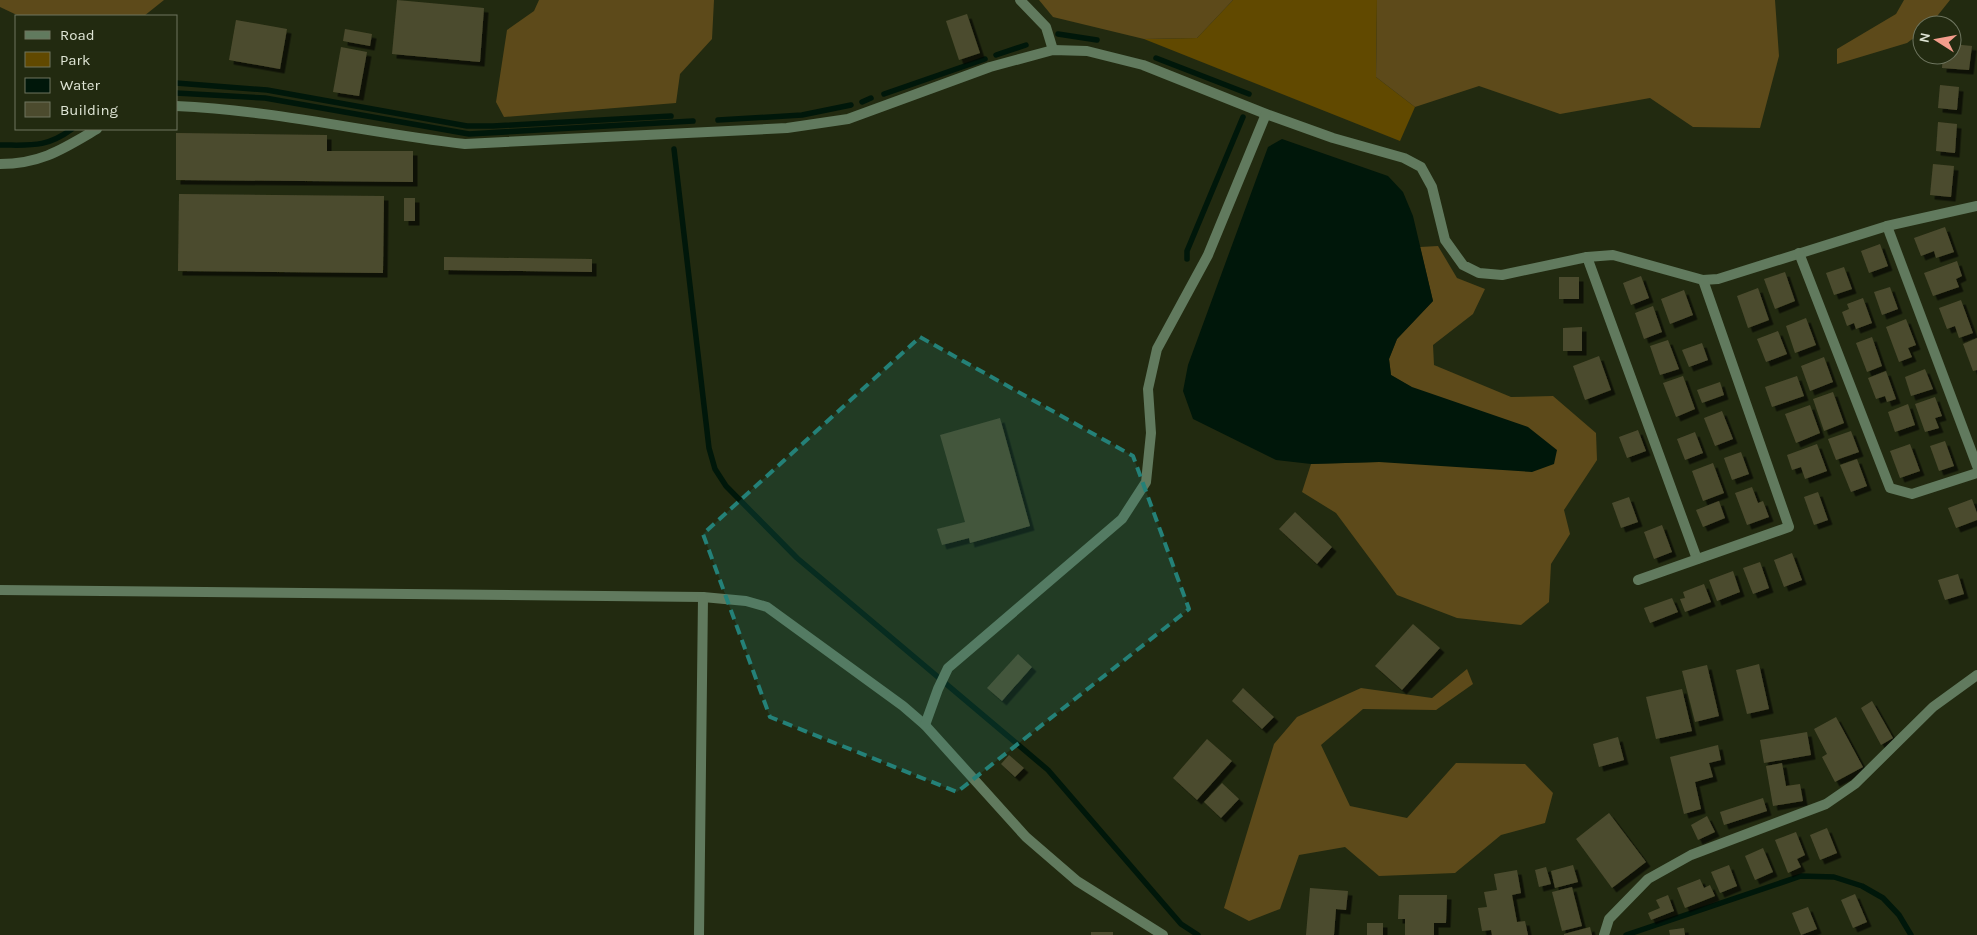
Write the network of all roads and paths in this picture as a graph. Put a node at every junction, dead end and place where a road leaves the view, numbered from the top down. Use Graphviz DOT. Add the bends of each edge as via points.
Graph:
graph roads {
  1 [pos="1020,0"];
  2 [pos="1053,50"];
  3 [pos="178,106"];
  4 [pos="1266,114"];
  5 [pos="94,130"];
  6 [pos="0,164"];
  7 [pos="1977,206"];
  8 [pos="1887,226"];
  9 [pos="1799,253"];
  10 [pos="1587,257"];
  11 [pos="1703,280"];
  12 [pos="1977,466"];
  13 [pos="1977,473"];
  14 [pos="1697,559"];
  15 [pos="1638,580"];
  16 [pos="0,590"];
  17 [pos="703,598"];
  18 [pos="1977,675"];
  19 [pos="925,725"];
  20 [pos="699,935"];
  21 [pos="1163,935"];
  22 [pos="1604,935"];
  1 -- 2 [label="street" via="1046,28"];
  2 -- 3 [label="street" via="990,67 848,119 787,128 465,144 277,114"];
  2 -- 4 [label="street" via="1087,51 1142,65"];
  4 -- 10 [label="street" via="1333,138 1404,158 1421,167 1432,186 1445,240 1463,264 1479,273 1502,275"];
  4 -- 19 [label="street" via="1208,255 1158,349 1148,388 1151,432 1146,482 1122,519 948,668"];
  5 -- 6 [label="street" via="36,161"];
  7 -- 8 [label="street"];
  8 -- 9 [label="street"];
  8 -- 12 [label="street"];
  9 -- 11 [label="street" via="1718,279"];
  9 -- 13 [label="street" via="1890,488 1912,494"];
  10 -- 11 [label="street" via="1613,255"];
  10 -- 14 [label="street"];
  11 -- 14 [label="street" via="1789,526"];
  14 -- 15 [label="street"];
  16 -- 17 [label="street"];
  17 -- 19 [label="street" via="746,601 767,607 904,706"];
  17 -- 20 [label="street"];
  18 -- 22 [label="street" via="1933,708 1855,784 1826,804 1691,855 1648,879 1609,919"];
  19 -- 21 [label="street" via="1026,837 1077,881"];
}
